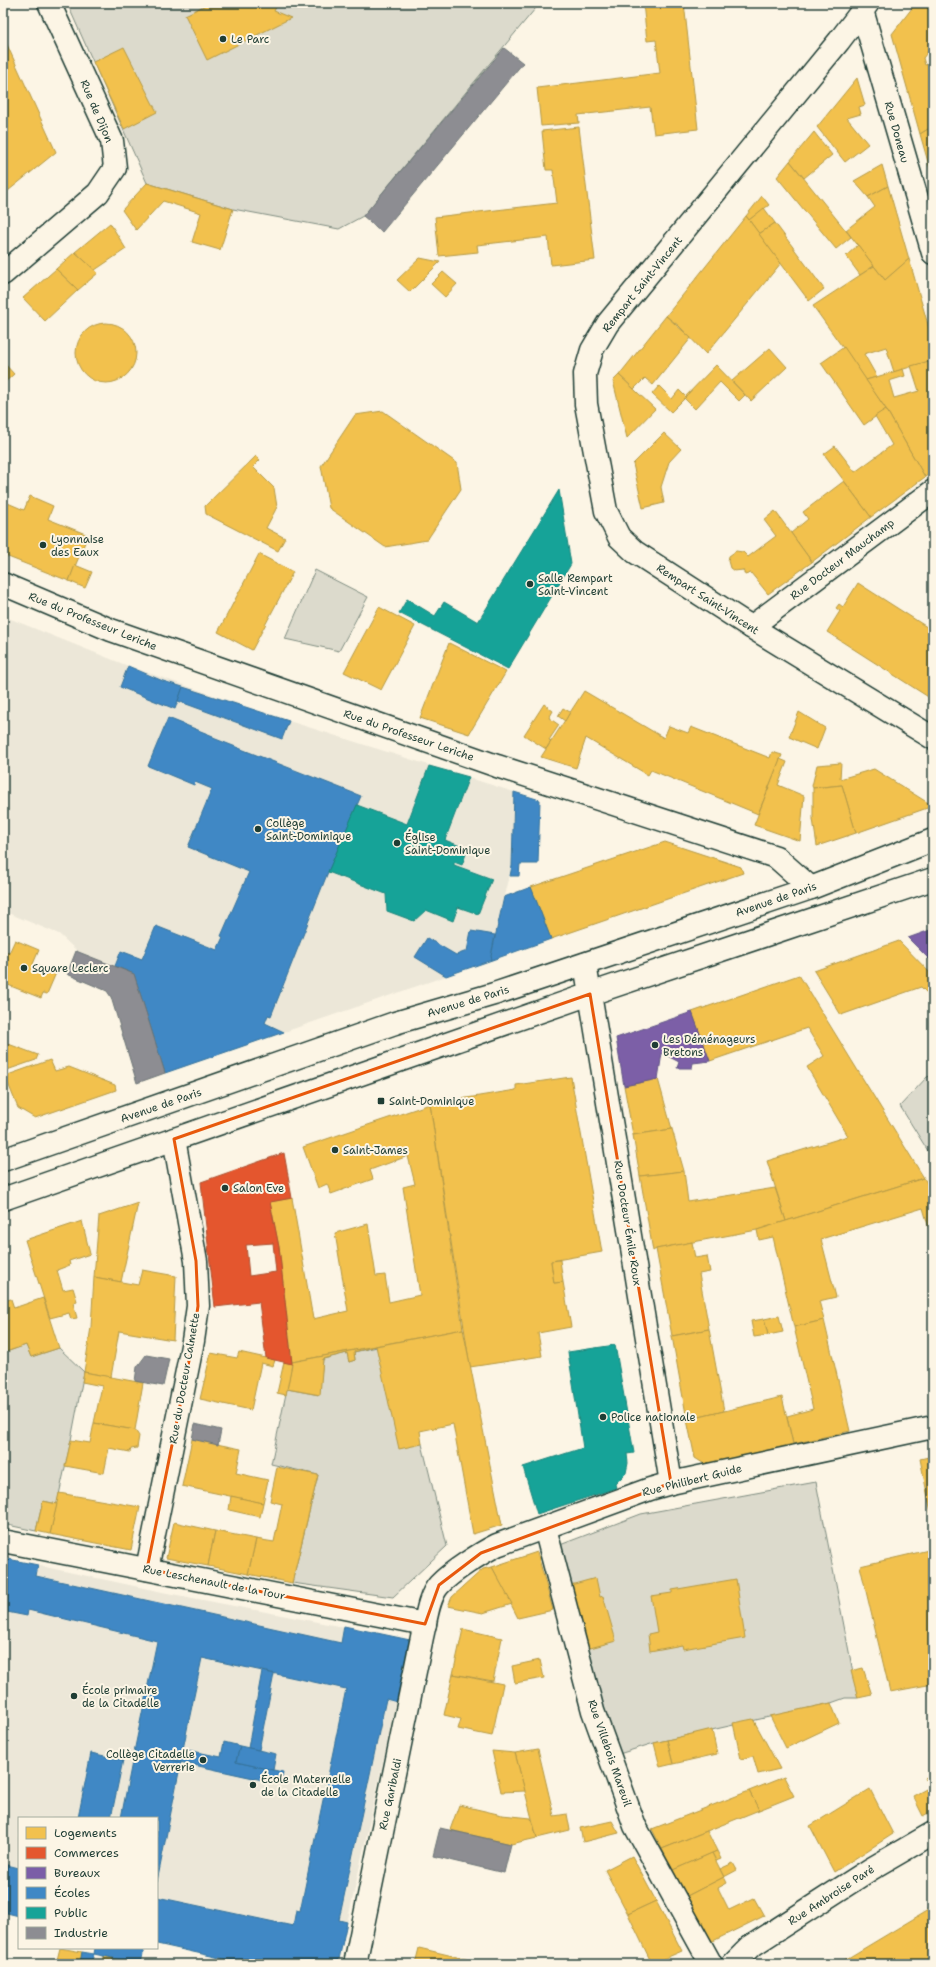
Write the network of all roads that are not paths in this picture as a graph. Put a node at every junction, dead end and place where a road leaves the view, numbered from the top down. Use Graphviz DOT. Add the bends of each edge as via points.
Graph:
graph roads {
  1 [pos="49,3"];
  2 [pos="865,6"];
  3 [pos="933,253"];
  4 [pos="3,274"];
  5 [pos="933,491"];
  6 [pos="3,584"];
  7 [pos="751,627"];
  8 [pos="933,738"];
  9 [pos="933,840"];
  10 [pos="933,879"];
  11 [pos="811,888"];
  12 [pos="585,964"];
  13 [pos="590,994"];
  14 [pos="174,1139"];
  15 [pos="3,1160"];
  16 [pos="3,1199"];
  17 [pos="933,1427"];
  18 [pos="671,1483"];
  19 [pos="545,1528"];
  20 [pos="3,1541"];
  21 [pos="147,1569"];
  22 [pos="425,1624"];
  23 [pos="933,1833"];
  24 [pos="355,1964"];
  25 [pos="711,1964"];
  26 [pos="733,1964"];
  1 -- 4 [label="street, Rue de Dijon" via="112,140 115,168 98,193"];
  2 -- 3 [label="street, Rue Doneau"];
  2 -- 7 [label="street, Rempart Saint-Vincent" via="840,41 608,322 592,350 585,374 586,404 606,511 619,537 634,552"];
  5 -- 7 [label="street, Rue Docteur Mauchamp"];
  6 -- 11 [label="street, Rue du Professeur Leriche" via="133,638 497,766 776,857"];
  7 -- 8 [label="street, Rempart Saint-Vincent"];
  9 -- 11 [label="street, Avenue de Paris"];
  10 -- 13 [label="street"];
  11 -- 12 [label="street, Avenue de Paris"];
  12 -- 13 [label="street, Rue Docteur Émile Roux"];
  12 -- 15 [label="street, Avenue de Paris" via="395,1023"];
  13 -- 14 [label="street"];
  13 -- 18 [label="street, Rue Docteur Émile Roux"];
  14 -- 16 [label="street"];
  14 -- 21 [label="street, Rue du Docteur Calmette" via="196,1261 198,1306"];
  17 -- 18 [label="street, Rue Philibert Guide"];
  18 -- 19 [label="street, Rue Philibert Guide"];
  19 -- 22 [label="street, Rue Philibert Guide" via="481,1553 439,1585 432,1597"];
  19 -- 25 [label="street, Rue Villebois Mareuil" via="593,1711 635,1826"];
  20 -- 21 [label="street, Rue Leschenault de la Tour"];
  21 -- 22 [label="street, Rue Leschenault de la Tour"];
  22 -- 24 [label="street, Rue Garibaldi"];
  23 -- 26 [label="street, Rue Ambroise Paré" via="871,1869 750,1947"];
}
